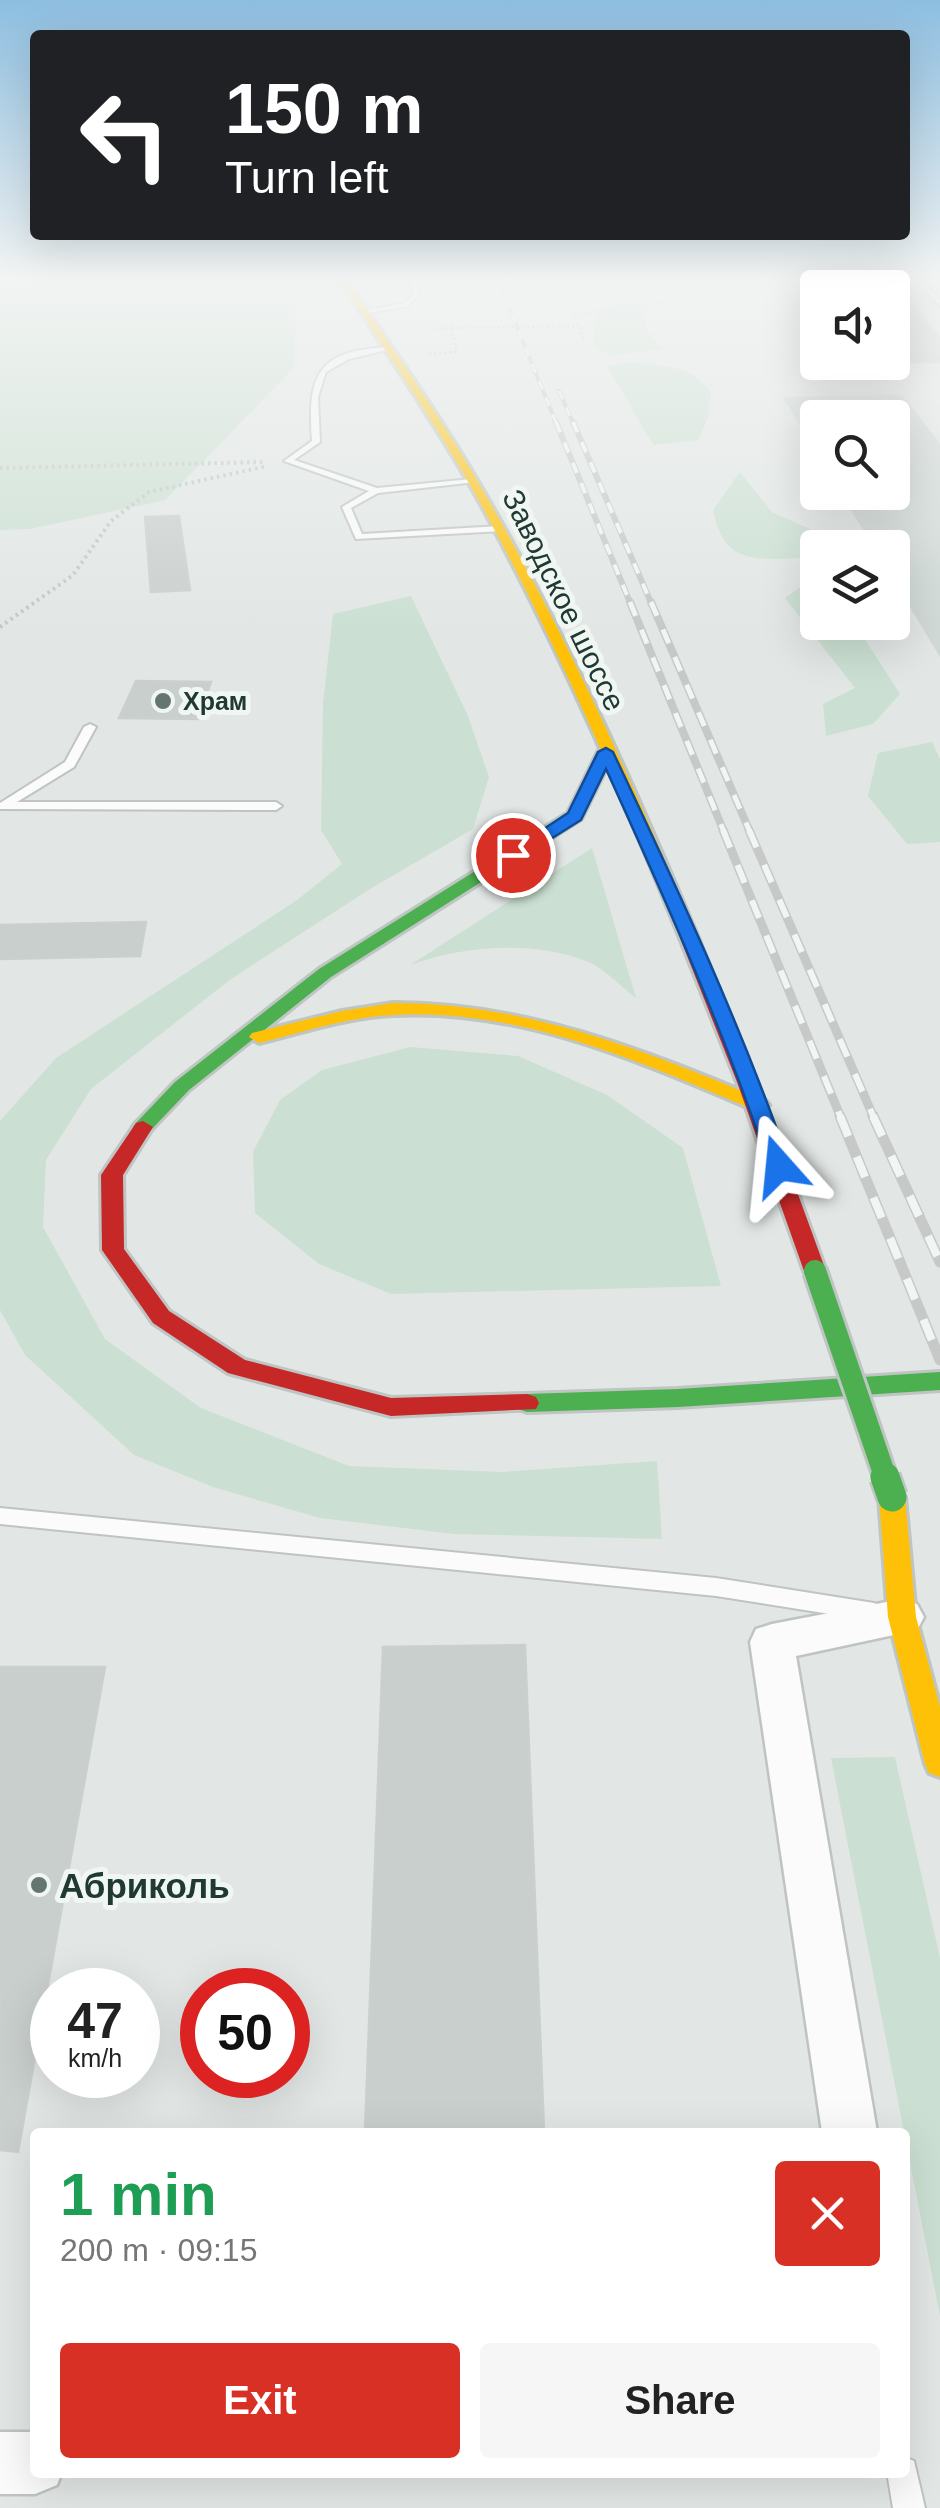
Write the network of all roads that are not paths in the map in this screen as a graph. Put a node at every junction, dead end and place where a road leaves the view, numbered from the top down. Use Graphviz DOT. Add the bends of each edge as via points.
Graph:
graph roads {
  1 [pos="315,398"];
  2 [pos="422,398"];
  3 [pos="472,482"];
  4 [pos="376,491"];
  5 [pos="500,529"];
  6 [pos="90,727"];
  7 [pos="606,752"];
  8 [pos="276,806"];
  9 [pos="2,808"];
  10 [pos="231,1046"];
  11 [pos="759,1105"];
  12 [pos="940,1381"];
  13 [pos="0,1516"];
  14 [pos="902,1617"];
  15 [pos="940,1764"];
  16 [pos="848,2128"];
  17 [pos="0,2463"];
  18 [pos="30,2463"];
  19 [pos="904,2478"];
  20 [pos="909,2508"];
  1 -- 4 [label="lane" via="316,442 288,461"];
  2 -- 3 [label="main road, Заводское шоссе"];
  3 -- 4 [label="lane"];
  3 -- 5 [label="main road, Заводское шоссе"];
  4 -- 5 [label="lane" via="346,507 360,537"];
  5 -- 7 [label="main road, Заводское шоссе"];
  6 -- 9 [label="lane" via="70,764"];
  7 -- 10 [label="main road" via="575,816 326,973"];
  7 -- 11 [label="main road, Заводское шоссе"];
  8 -- 9 [label="lane"];
  10 -- 11 [label="main road" via="309,1020 390,1008 482,1010 600,1039"];
  10 -- 12 [label="main road" via="148,1122 112,1175 114,1250 160,1317 237,1367 391,1407"];
  11 -- 14 [label="main road, Заводское шоссе, bridge" via="892,1497"];
  13 -- 14 [label="lane" via="716,1586"];
  14 -- 15 [label="main road, Заводское шоссе"];
  14 -- 16 [label="street" via="772,1642"];
  17 -- 18 [label="street"];
  19 -- 20 [label="lane"];
}
